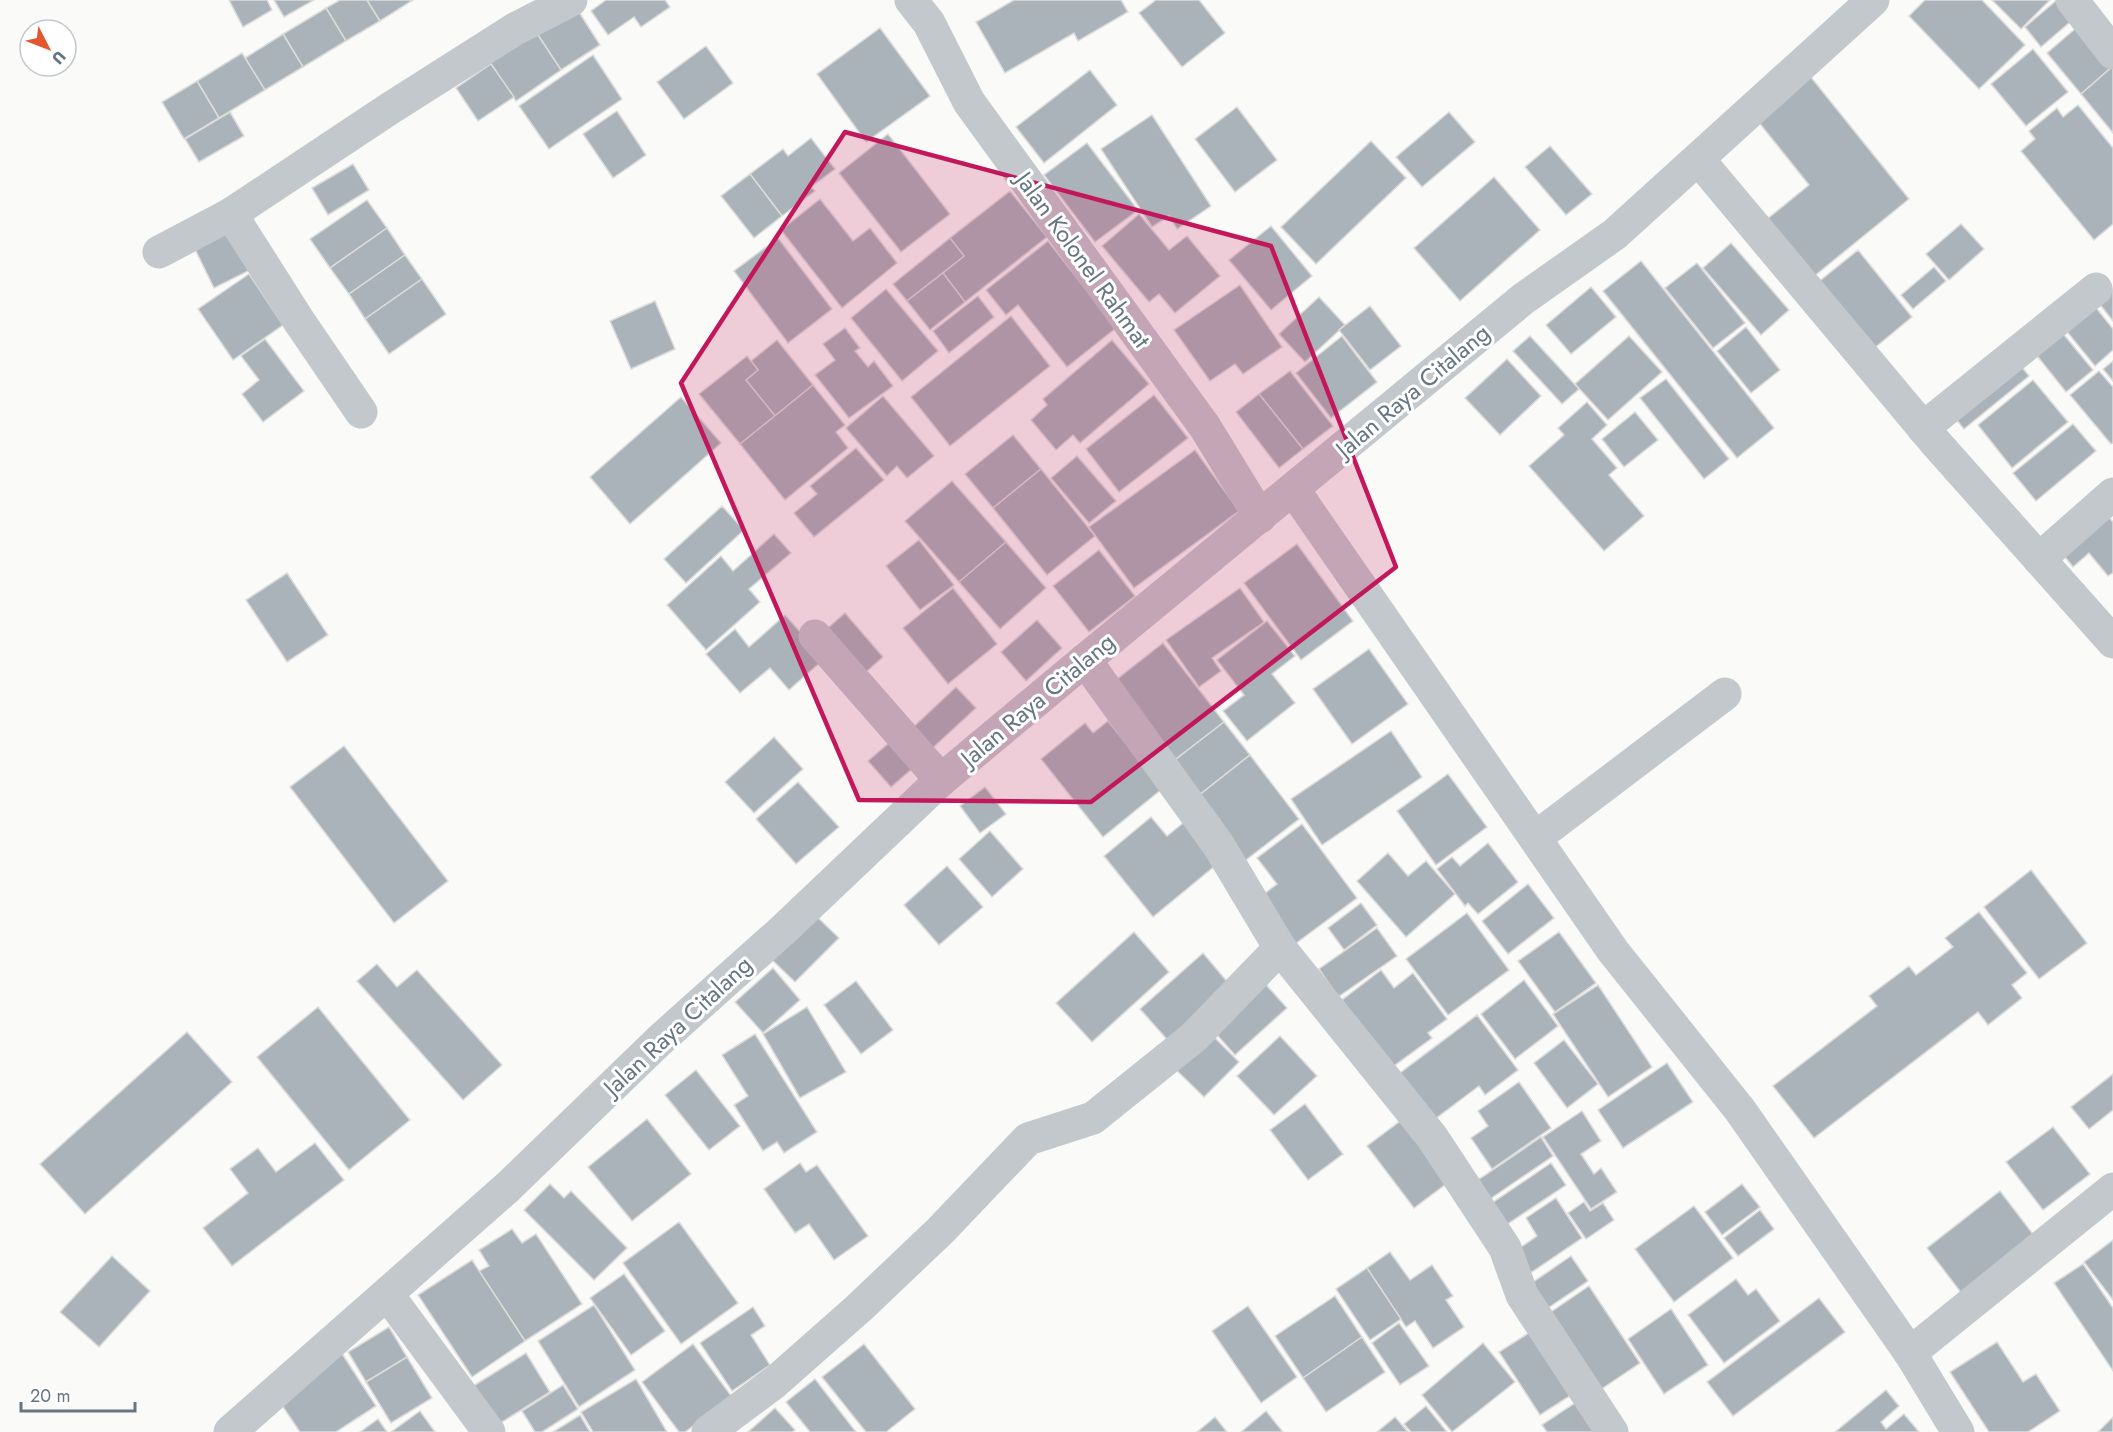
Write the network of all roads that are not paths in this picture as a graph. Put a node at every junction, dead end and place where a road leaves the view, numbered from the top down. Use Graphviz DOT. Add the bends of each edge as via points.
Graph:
graph roads {
  1 [pos="571,0"];
  2 [pos="911,0"];
  3 [pos="1873,0"];
  4 [pos="2072,0"];
  5 [pos="2113,53"];
  6 [pos="1698,160"];
  7 [pos="231,214"];
  8 [pos="159,252"];
  9 [pos="2096,289"];
  10 [pos="361,412"];
  11 [pos="1923,428"];
  12 [pos="1293,489"];
  13 [pos="2113,494"];
  14 [pos="1260,517"];
  15 [pos="2039,559"];
  16 [pos="815,636"];
  17 [pos="2113,642"];
  18 [pos="1084,660"];
  19 [pos="1725,694"];
  20 [pos="941,780"];
  21 [pos="1535,838"];
  22 [pos="1280,948"];
  23 [pos="2113,1189"];
  24 [pos="388,1295"];
  25 [pos="1910,1353"];
  26 [pos="230,1432"];
  27 [pos="489,1432"];
  28 [pos="708,1432"];
  29 [pos="1612,1432"];
  30 [pos="1958,1432"];
  1 -- 7 [label="street" via="515,29"];
  2 -- 14 [label="street, Jalan Kolonel Rahmat" via="929,23 969,102 1205,427"];
  3 -- 6 [label="street, Jalan Raya Citalang"];
  4 -- 5 [label="street"];
  6 -- 11 [label="street"];
  6 -- 12 [label="street, Jalan Raya Citalang" via="1615,234 1523,299"];
  7 -- 8 [label="street"];
  7 -- 10 [label="street"];
  9 -- 11 [label="street"];
  11 -- 15 [label="street"];
  12 -- 14 [label="street, Jalan Raya Citalang"];
  12 -- 21 [label="street"];
  13 -- 15 [label="street"];
  14 -- 18 [label="street, Jalan Raya Citalang"];
  15 -- 17 [label="street"];
  16 -- 20 [label="street"];
  18 -- 20 [label="street, Jalan Raya Citalang"];
  18 -- 22 [label="street" via="1219,846"];
  19 -- 21 [label="street"];
  20 -- 24 [label="street, Jalan Raya Citalang" via="661,1039 508,1188"];
  21 -- 25 [label="street" via="1614,951 1740,1110"];
  22 -- 28 [label="street" via="1194,1037 1093,1118 1028,1139 859,1308 774,1383"];
  22 -- 29 [label="street" via="1432,1137 1505,1248 1522,1295"];
  23 -- 25 [label="street"];
  24 -- 26 [label="street, Jalan Raya Citalang"];
  24 -- 27 [label="street"];
  25 -- 30 [label="street"];
}
